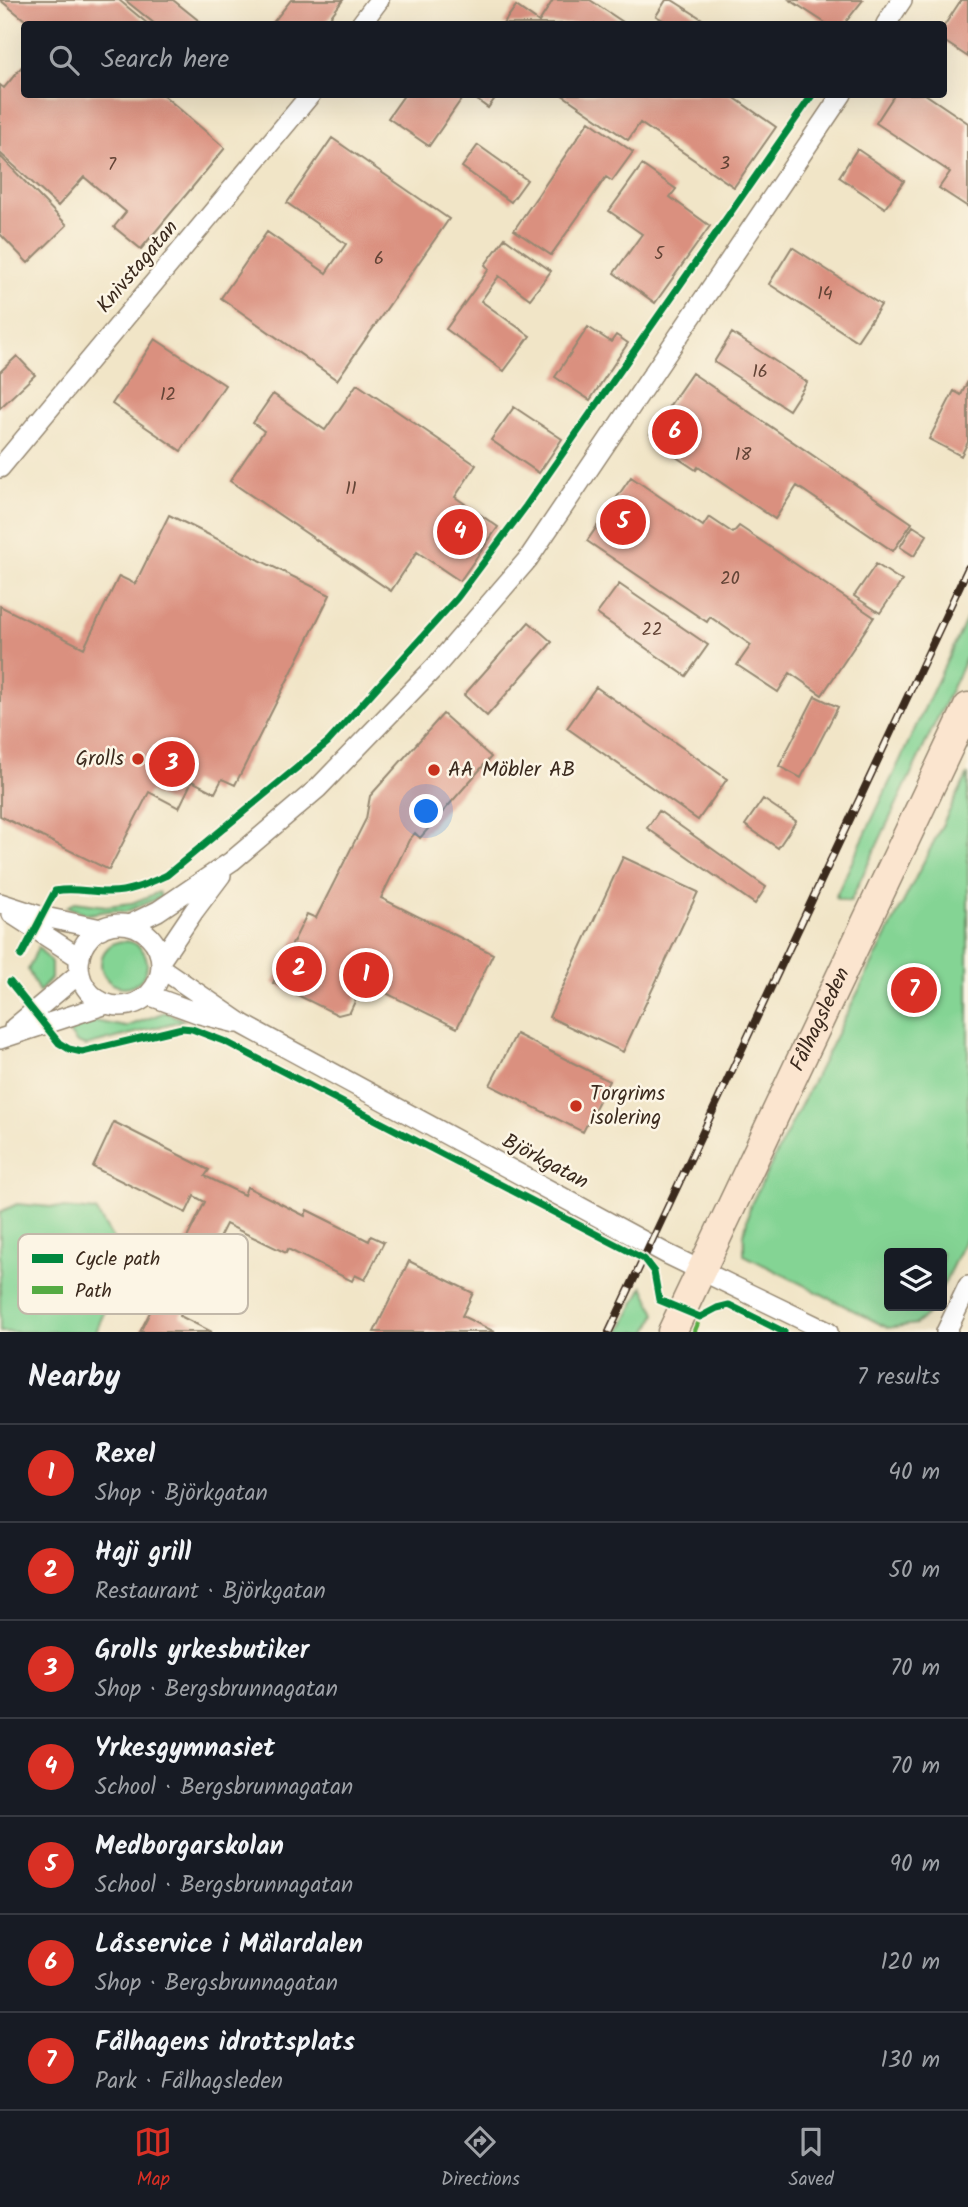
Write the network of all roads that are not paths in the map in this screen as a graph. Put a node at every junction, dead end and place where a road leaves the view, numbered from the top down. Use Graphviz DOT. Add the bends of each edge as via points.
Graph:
graph roads {
  1 [pos="379,0"];
  2 [pos="902,0"];
  3 [pos="363,21"];
  4 [pos="888,21"];
  5 [pos="308,98"];
  6 [pos="839,98"];
  7 [pos="0,468"];
  8 [pos="968,707"];
  9 [pos="232,861"];
  10 [pos="0,904"];
  11 [pos="129,925"];
  12 [pos="101,929"];
  13 [pos="161,964"];
  14 [pos="80,966"];
  15 [pos="148,995"];
  16 [pos="107,1004"];
  17 [pos="244,1025"];
  18 [pos="0,1039"];
  19 [pos="701,1270"];
  20 [pos="968,1286"];
  21 [pos="672,1332"];
  22 [pos="828,1332"];
  23 [pos="946,1332"];
  1 -- 3 [label="street"];
  2 -- 4 [label="street"];
  5 -- 7 [label="street, Knivstagatan"];
  6 -- 9 [label="street" via="528,559 435,667 328,778"];
  8 -- 19 [label="main road, Fålhagsleden"];
  9 -- 11 [label="street"];
  9 -- 13 [label="street"];
  10 -- 12 [label="street"];
  10 -- 14 [label="street"];
  11 -- 12 [label="street"];
  11 -- 13 [label="street" via="156,944"];
  12 -- 14 [label="street" via="88,940"];
  13 -- 15 [label="street" via="158,981"];
  13 -- 17 [label="street, Björkgatan"];
  14 -- 16 [label="street" via="85,985"];
  14 -- 18 [label="street" via="35,1013"];
  15 -- 16 [label="street" via="129,1006"];
  15 -- 17 [label="street, Björkgatan"];
  16 -- 18 [label="street"];
  17 -- 19 [label="street, Björkgatan"];
  19 -- 21 [label="main road, Fålhagsleden"];
  19 -- 22 [label="street, Björkgatan"];
  20 -- 23 [label="street"];
}
